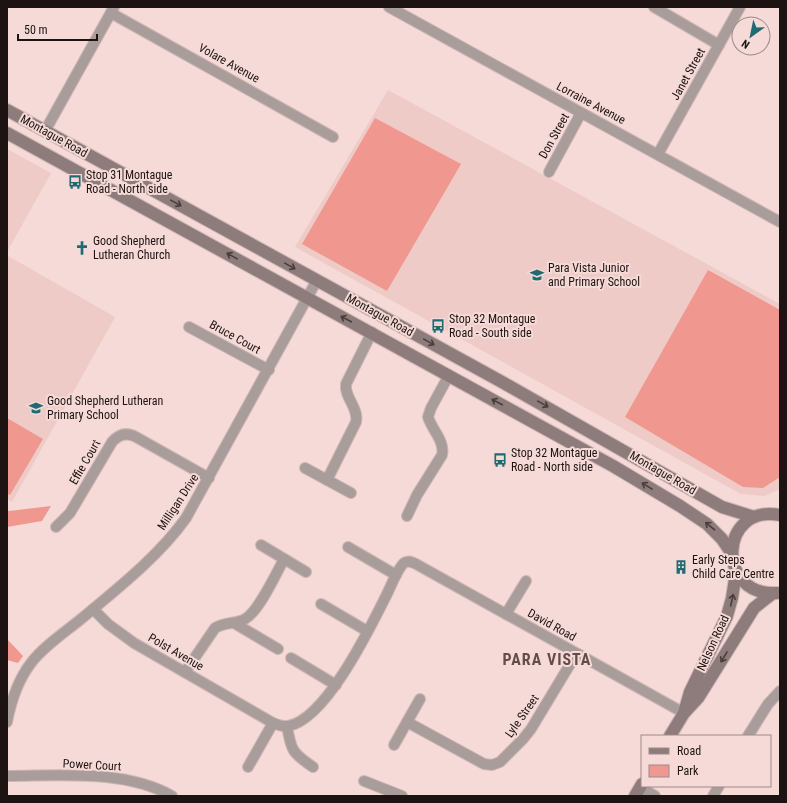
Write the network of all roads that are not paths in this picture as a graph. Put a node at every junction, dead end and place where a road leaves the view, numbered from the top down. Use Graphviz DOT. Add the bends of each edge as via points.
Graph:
graph roads {
  1 [pos="389,7"];
  2 [pos="654,7"];
  3 [pos="740,7"];
  4 [pos="113,10"];
  5 [pos="719,45"];
  6 [pos="7,110"];
  7 [pos="581,113"];
  8 [pos="45,131"];
  9 [pos="7,133"];
  10 [pos="333,137"];
  11 [pos="36,148"];
  12 [pos="658,154"];
  13 [pos="549,172"];
  14 [pos="780,222"];
  15 [pos="317,280"];
  16 [pos="308,298"];
  17 [pos="190,327"];
  18 [pos="372,332"];
  19 [pos="268,370"];
  20 [pos="449,375"];
  21 [pos="305,468"];
  22 [pos="209,478"];
  23 [pos="327,480"];
  24 [pos="351,493"];
  25 [pos="778,512"];
  26 [pos="407,516"];
  27 [pos="754,517"];
  28 [pos="56,527"];
  29 [pos="261,545"];
  30 [pos="348,547"];
  31 [pos="732,554"];
  32 [pos="284,559"];
  33 [pos="306,572"];
  34 [pos="736,572"];
  35 [pos="396,575"];
  36 [pos="526,581"];
  37 [pos="776,593"];
  38 [pos="321,604"];
  39 [pos="93,609"];
  40 [pos="506,614"];
  41 [pos="234,623"];
  42 [pos="367,631"];
  43 [pos="278,649"];
  44 [pos="578,654"];
  45 [pos="291,658"];
  46 [pos="185,672"];
  47 [pos="336,685"];
  48 [pos="780,691"];
  49 [pos="420,699"];
  50 [pos="684,713"];
  51 [pos="7,721"];
  52 [pos="407,722"];
  53 [pos="274,723"];
  54 [pos="287,726"];
  55 [pos="671,735"];
  56 [pos="749,735"];
  57 [pos="394,745"];
  58 [pos="248,767"];
  59 [pos="313,767"];
  60 [pos="7,776"];
  61 [pos="364,781"];
  62 [pos="718,787"];
  63 [pos="639,789"];
  64 [pos="172,796"];
  65 [pos="402,796"];
  66 [pos="655,796"];
  67 [pos="713,796"];
  1 -- 7 [label="street, Lorraine Avenue"];
  2 -- 5 [label="street"];
  3 -- 5 [label="street, Janet Street"];
  4 -- 8 [label="street"];
  4 -- 10 [label="street, Volare Avenue"];
  5 -- 12 [label="street, Janet Street"];
  6 -- 8 [label="main road, Montague Road"];
  7 -- 12 [label="street, Lorraine Avenue"];
  7 -- 13 [label="street, Don Street"];
  8 -- 11 [label="main road"];
  8 -- 15 [label="main road, Montague Road, one-way"];
  9 -- 11 [label="main road, Montague Road"];
  16 -- 11 [label="main road, Montague Road, one-way"];
  12 -- 14 [label="street, Lorraine Avenue"];
  15 -- 16 [label="street, Milligan Drive"];
  15 -- 27 [label="main road, Montague Road, one-way" via="722,507"];
  18 -- 16 [label="main road, Montague Road, one-way"];
  16 -- 19 [label="street, Milligan Drive"];
  17 -- 19 [label="street, Bruce Court"];
  18 -- 20 [label="main road, Montague Road"];
  18 -- 23 [label="street" via="346,384 346,390 356,412 356,422"];
  19 -- 22 [label="street, Milligan Drive"];
  20 -- 26 [label="street" via="428,417 441,443 442,455"];
  31 -- 20 [label="main road, Montague Road, one-way" via="713,528 686,509"];
  21 -- 23 [label="street"];
  22 -- 28 [label="street, Effie Court" via="136,437 123,435 112,442 70,513"];
  22 -- 39 [label="street, Milligan Drive" via="186,518 166,544"];
  23 -- 24 [label="street"];
  25 -- 27 [label="main road"];
  27 -- 31 [label="main road" via="736,535"];
  29 -- 32 [label="street"];
  30 -- 35 [label="street"];
  31 -- 34 [label="main road"];
  32 -- 33 [label="street"];
  32 -- 41 [label="street" via="254,611 247,618"];
  34 -- 37 [label="main road" via="752,588"];
  50 -- 34 [label="main road, Nelson Road, one-way" via="690,692 727,616"];
  35 -- 40 [label="street, David Road" via="404,563 410,562"];
  35 -- 42 [label="street, David Road"];
  36 -- 40 [label="street"];
  37 -- 50 [label="main road, Nelson Road, one-way" via="754,608 698,698"];
  38 -- 42 [label="street"];
  39 -- 46 [label="street, Polst Avenue" via="127,638"];
  39 -- 51 [label="street, Milligan Drive" via="31,663 14,695"];
  40 -- 44 [label="street, David Road"];
  41 -- 43 [label="street"];
  41 -- 46 [label="street" via="217,626 212,630"];
  42 -- 47 [label="street, David Road"];
  44 -- 50 [label="street, David Road"];
  44 -- 52 [label="street, Lyle Street" via="528,733 496,764 484,764"];
  45 -- 47 [label="street"];
  46 -- 53 [label="street, Polst Avenue"];
  47 -- 54 [label="street, David Road" via="311,713 297,723"];
  48 -- 56 [label="street" via="768,704"];
  49 -- 52 [label="street"];
  50 -- 55 [label="main road, Nelson Road"];
  52 -- 57 [label="street"];
  53 -- 54 [label="street, Polst Avenue"];
  53 -- 58 [label="street"];
  54 -- 59 [label="street" via="293,750"];
  60 -- 64 [label="street, Power Court" via="113,778 145,784"];
  61 -- 65 [label="street"];
  62 -- 67 [label="street"];
  63 -- 66 [label="street"];
}
